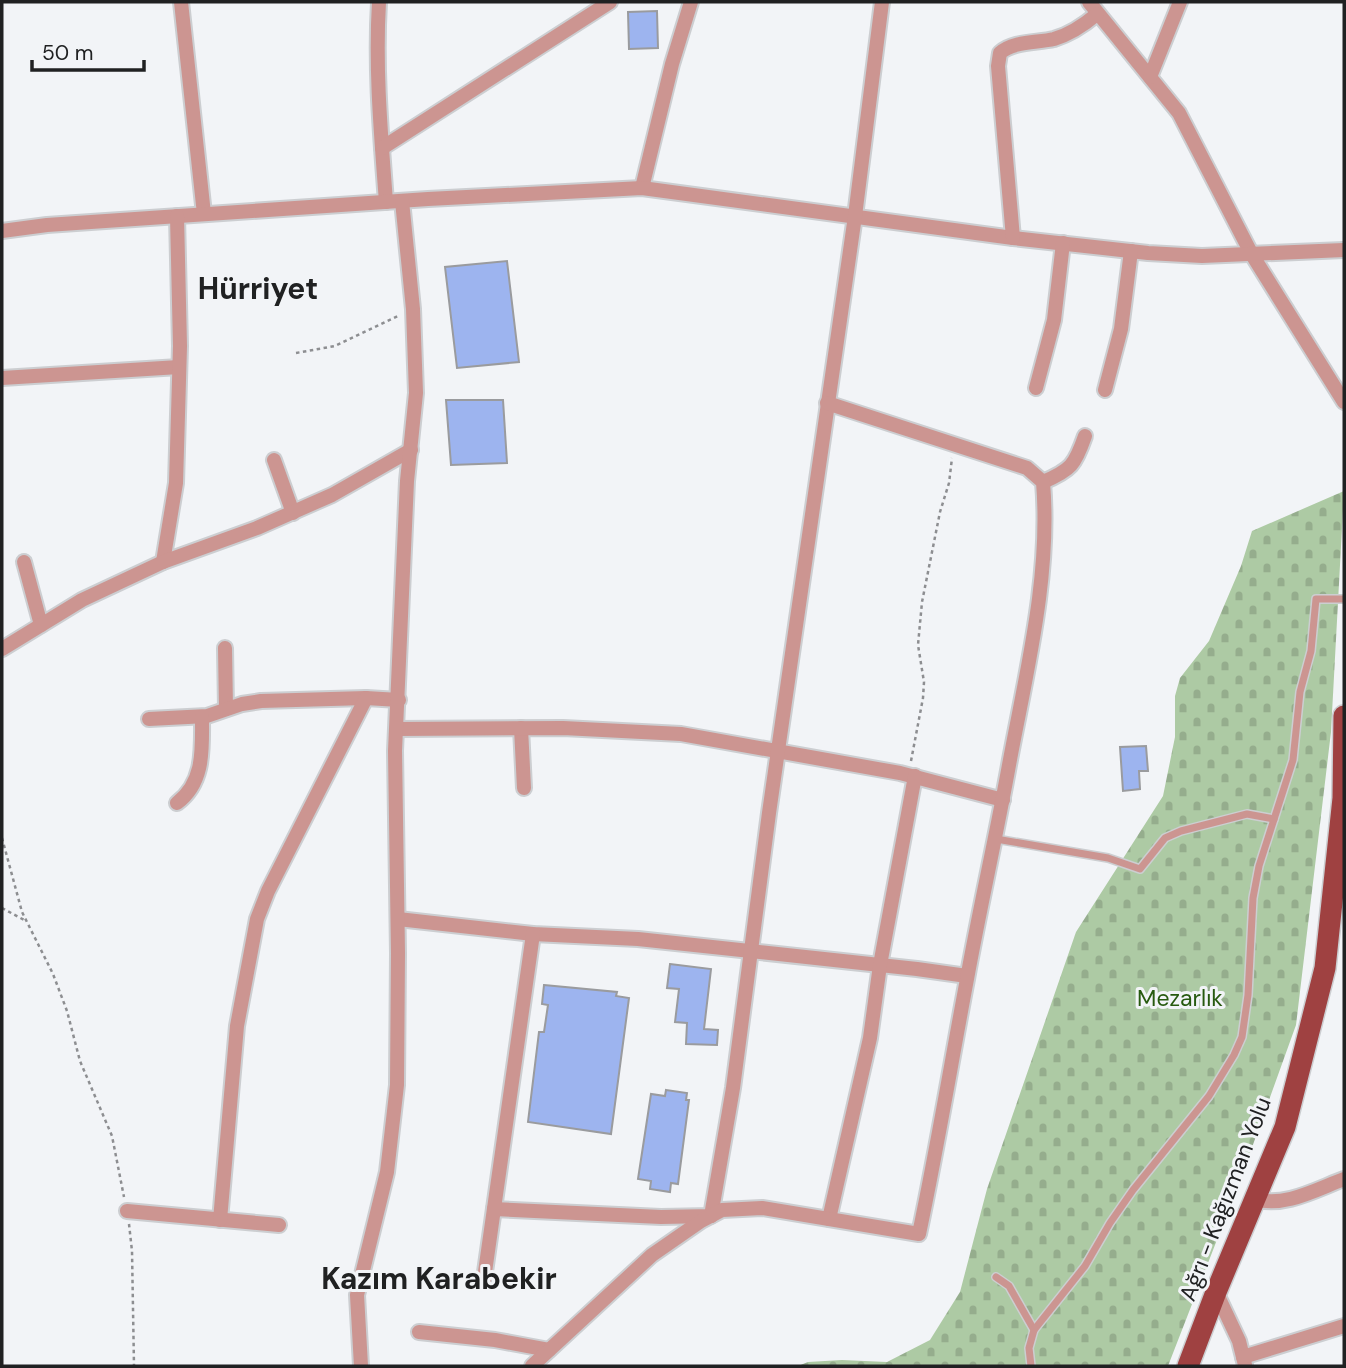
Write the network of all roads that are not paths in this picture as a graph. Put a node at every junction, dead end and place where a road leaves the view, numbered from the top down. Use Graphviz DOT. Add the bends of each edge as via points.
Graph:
graph roads {
  1 [pos="181,2"];
  2 [pos="379,2"];
  3 [pos="610,2"];
  4 [pos="691,2"];
  5 [pos="882,2"];
  6 [pos="1180,2"];
  7 [pos="1093,8"];
  8 [pos="1150,77"];
  9 [pos="382,148"];
  10 [pos="642,187"];
  11 [pos="402,201"];
  12 [pos="386,202"];
  13 [pos="204,214"];
  14 [pos="177,216"];
  15 [pos="855,216"];
  16 [pos="2,231"];
  17 [pos="1013,238"];
  18 [pos="1063,243"];
  19 [pos="1344,250"];
  20 [pos="1131,251"];
  21 [pos="1251,253"];
  22 [pos="179,368"];
  23 [pos="2,378"];
  24 [pos="1036,388"];
  25 [pos="1105,390"];
  26 [pos="1344,402"];
  27 [pos="827,403"];
  28 [pos="1085,436"];
  29 [pos="411,450"];
  30 [pos="274,460"];
  31 [pos="1043,482"];
  32 [pos="293,513"];
  33 [pos="24,562"];
  34 [pos="163,562"];
  35 [pos="1344,599"];
  36 [pos="41,625"];
  37 [pos="225,648"];
  38 [pos="2,649"];
  39 [pos="366,698"];
  40 [pos="398,700"];
  41 [pos="226,709"];
  42 [pos="1344,716"];
  43 [pos="202,717"];
  44 [pos="149,719"];
  45 [pos="520,728"];
  46 [pos="397,729"];
  47 [pos="778,750"];
  48 [pos="912,776"];
  49 [pos="524,788"];
  50 [pos="1003,800"];
  51 [pos="177,803"];
  52 [pos="1274,819"];
  53 [pos="996,839"];
  54 [pos="398,919"];
  55 [pos="533,934"];
  56 [pos="751,950"];
  57 [pos="880,965"];
  58 [pos="967,976"];
  59 [pos="1344,1179"];
  60 [pos="1255,1199"];
  61 [pos="494,1209"];
  62 [pos="127,1211"];
  63 [pos="711,1216"];
  64 [pos="829,1219"];
  65 [pos="220,1220"];
  66 [pos="279,1225"];
  67 [pos="996,1277"];
  68 [pos="484,1279"];
  69 [pos="1216,1292"];
  70 [pos="1344,1325"];
  71 [pos="1034,1330"];
  72 [pos="419,1332"];
  73 [pos="549,1350"];
  74 [pos="1244,1362"];
  75 [pos="361,1366"];
  76 [pos="532,1366"];
  77 [pos="1031,1366"];
  78 [pos="1188,1366"];
  1 -- 13 [label="street"];
  2 -- 9 [label="street" via="376,49"];
  3 -- 9 [label="street"];
  4 -- 10 [label="street"];
  5 -- 15 [label="street"];
  6 -- 8 [label="street"];
  7 -- 8 [label="street"];
  7 -- 17 [label="street" via="1073,32 1000,52"];
  8 -- 21 [label="street" via="1186,126"];
  9 -- 12 [label="street"];
  10 -- 11 [label="street"];
  10 -- 15 [label="street"];
  11 -- 12 [label="street"];
  11 -- 29 [label="street" via="416,382"];
  12 -- 13 [label="street"];
  13 -- 14 [label="street"];
  14 -- 16 [label="street"];
  14 -- 22 [label="street"];
  15 -- 17 [label="street"];
  15 -- 27 [label="street"];
  17 -- 18 [label="street"];
  18 -- 20 [label="street"];
  18 -- 24 [label="street" via="1054,320"];
  19 -- 21 [label="street"];
  20 -- 21 [label="street" via="1202,256"];
  20 -- 25 [label="street" via="1121,329"];
  21 -- 26 [label="street"];
  22 -- 23 [label="street"];
  22 -- 34 [label="street" via="176,483"];
  27 -- 31 [label="street" via="1027,468"];
  27 -- 47 [label="street"];
  28 -- 31 [label="street" via="1066,472"];
  29 -- 32 [label="street"];
  29 -- 40 [label="street"];
  30 -- 32 [label="street"];
  31 -- 50 [label="street" via="1038,602"];
  32 -- 34 [label="street"];
  33 -- 36 [label="street"];
  34 -- 36 [label="street"];
  35 -- 52 [label="lane" via="1316,599 1293,760"];
  36 -- 38 [label="street"];
  37 -- 41 [label="street"];
  39 -- 40 [label="street"];
  39 -- 41 [label="street" via="261,701"];
  39 -- 65 [label="street" via="257,919 237,1026"];
  40 -- 46 [label="street"];
  41 -- 43 [label="street"];
  42 -- 60 [label="main road, Ağrı - Kağızman Yolu" via="1343,798 1325,968 1285,1127"];
  43 -- 44 [label="street"];
  43 -- 51 [label="street" via="201,767"];
  45 -- 46 [label="street"];
  45 -- 47 [label="street" via="681,734"];
  45 -- 49 [label="street"];
  46 -- 54 [label="street"];
  47 -- 48 [label="street"];
  47 -- 56 [label="street"];
  48 -- 50 [label="street"];
  48 -- 57 [label="street"];
  50 -- 53 [label="street"];
  52 -- 53 [label="lane" via="1247,814 1181,831 1165,838 1140,869 1108,858"];
  52 -- 71 [label="lane" via="1253,898 1246,1019 1234,1055 1209,1096 1133,1190 1085,1266"];
  53 -- 58 [label="street"];
  54 -- 55 [label="street"];
  54 -- 75 [label="street" via="397,1085 387,1172 357,1295"];
  55 -- 56 [label="street"];
  55 -- 61 [label="street"];
  56 -- 57 [label="street"];
  56 -- 63 [label="street"];
  57 -- 58 [label="street"];
  57 -- 64 [label="street" via="870,1038"];
  58 -- 64 [label="street" via="919,1234"];
  59 -- 60 [label="street" via="1283,1201"];
  60 -- 69 [label="main road, Ağrı - Kağızman Yolu"];
  61 -- 63 [label="street"];
  61 -- 68 [label="street"];
  62 -- 65 [label="street"];
  63 -- 64 [label="street" via="722,1210 762,1208"];
  63 -- 73 [label="street" via="652,1255"];
  65 -- 66 [label="street"];
  67 -- 71 [label="lane" via="1009,1286"];
  69 -- 74 [label="street"];
  69 -- 78 [label="main road, Ağrı - Kağızman Yolu"];
  70 -- 74 [label="street"];
  71 -- 77 [label="lane"];
  72 -- 73 [label="street"];
  73 -- 76 [label="street"];
}
